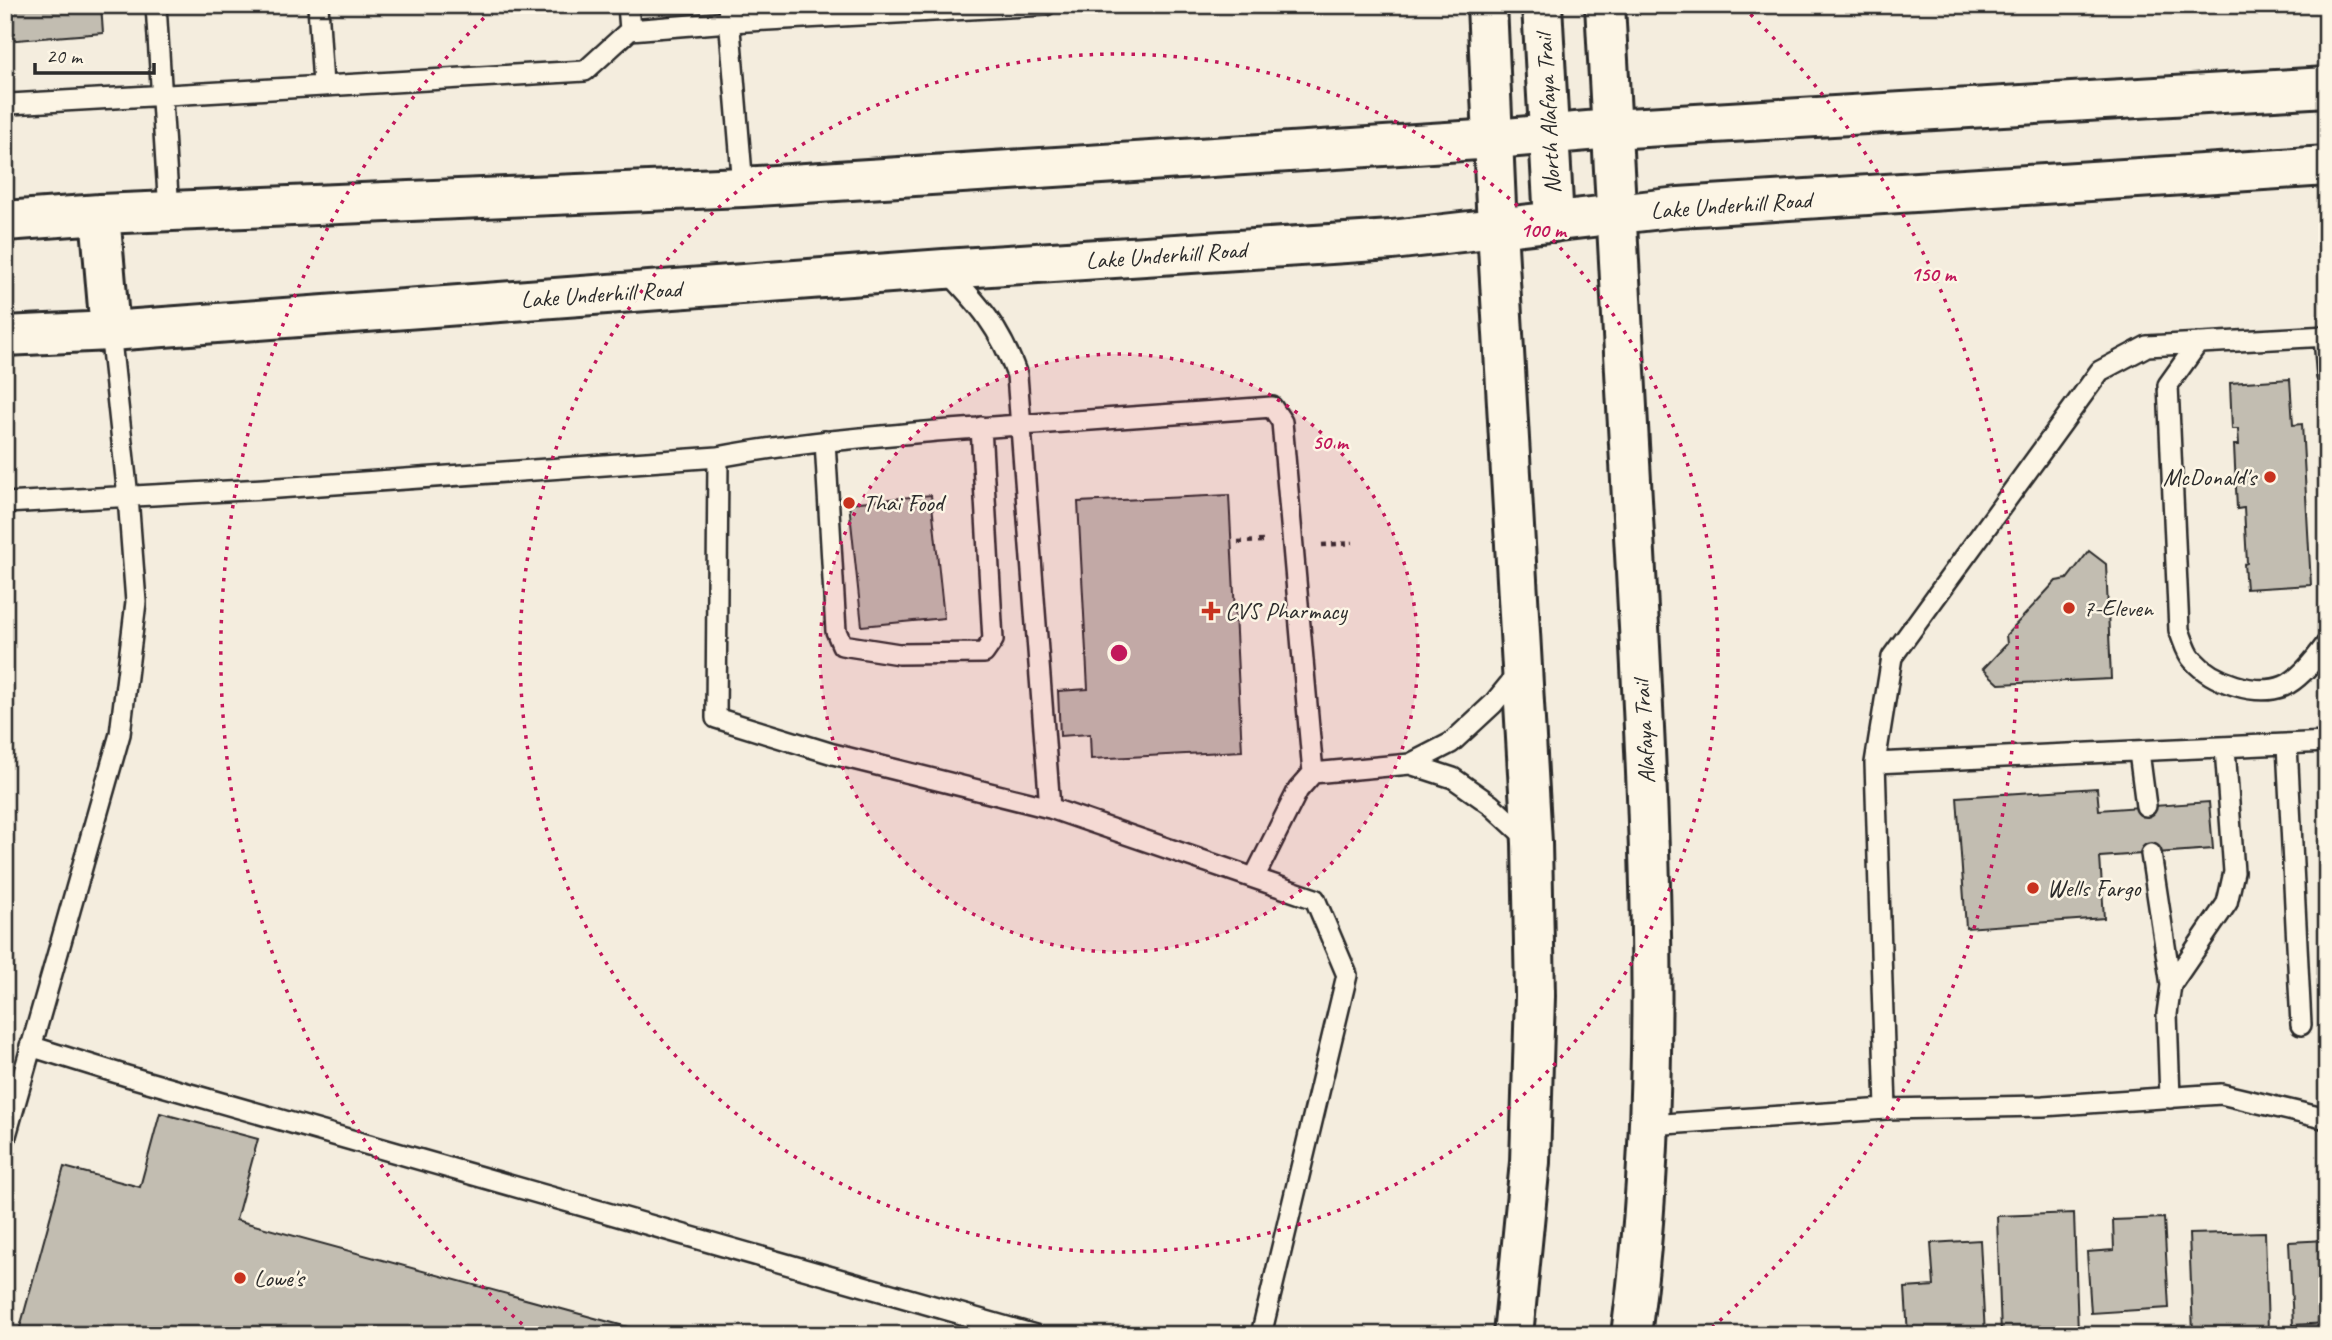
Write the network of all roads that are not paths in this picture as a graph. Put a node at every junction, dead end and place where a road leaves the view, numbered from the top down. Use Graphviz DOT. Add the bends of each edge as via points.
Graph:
graph roads {
  1 [pos="156,5"];
  2 [pos="318,5"];
  3 [pos="628,5"];
  4 [pos="1046,5"];
  5 [pos="1487,5"];
  6 [pos="1542,5"];
  7 [pos="1605,5"];
  8 [pos="818,11"];
  9 [pos="729,14"];
  10 [pos="630,30"];
  11 [pos="323,85"];
  12 [pos="2327,87"];
  13 [pos="163,97"];
  14 [pos="10,104"];
  15 [pos="1611,129"];
  16 [pos="1550,134"];
  17 [pos="1494,139"];
  18 [pos="2327,166"];
  19 [pos="743,187"];
  20 [pos="169,212"];
  21 [pos="100,214"];
  22 [pos="1616,215"];
  23 [pos="5,221"];
  24 [pos="1554,222"];
  25 [pos="1497,228"];
  26 [pos="944,268"];
  27 [pos="110,331"];
  28 [pos="5,336"];
  29 [pos="2325,336"];
  30 [pos="2198,343"];
  31 [pos="2327,376"];
  32 [pos="1021,424"];
  33 [pos="981,428"];
  34 [pos="824,441"];
  35 [pos="718,457"];
  36 [pos="128,497"];
  37 [pos="5,503"];
  38 [pos="2327,643"];
  39 [pos="1522,668"];
  40 [pos="2327,742"];
  41 [pos="2287,745"];
  42 [pos="2225,748"];
  43 [pos="2139,752"];
  44 [pos="1875,763"];
  45 [pos="1410,764"];
  46 [pos="1313,773"];
  47 [pos="2146,806"];
  48 [pos="1050,808"];
  49 [pos="1532,843"];
  50 [pos="2151,854"];
  51 [pos="1254,878"];
  52 [pos="2171,985"];
  53 [pos="2301,1025"];
  54 [pos="30,1046"];
  55 [pos="2170,1098"];
  56 [pos="1886,1109"];
  57 [pos="2327,1119"];
  58 [pos="1650,1125"];
  59 [pos="5,1139"];
  60 [pos="1035,1335"];
  61 [pos="1261,1335"];
  62 [pos="1513,1335"];
  63 [pos="1631,1335"];
  1 -- 13 [label="lane"];
  2 -- 11 [label="lane"];
  3 -- 10 [label="lane"];
  4 -- 8 [label="lane"];
  5 -- 17 [label="street"];
  6 -- 16 [label="street, North Alafaya Trail"];
  7 -- 15 [label="street"];
  8 -- 9 [label="lane"];
  9 -- 10 [label="lane"];
  9 -- 19 [label="lane"];
  10 -- 11 [label="lane" via="585,71"];
  11 -- 13 [label="lane"];
  12 -- 15 [label="street"];
  13 -- 14 [label="lane"];
  13 -- 20 [label="lane"];
  15 -- 16 [label="street"];
  15 -- 22 [label="street, Alafaya Trail"];
  16 -- 17 [label="street"];
  16 -- 24 [label="street, North Alafaya Trail"];
  17 -- 19 [label="street"];
  17 -- 25 [label="street"];
  18 -- 22 [label="street, Lake Underhill Road" via="1679,207"];
  19 -- 20 [label="street"];
  20 -- 21 [label="street"];
  21 -- 23 [label="street"];
  21 -- 27 [label="street"];
  22 -- 24 [label="street, Lake Underhill Road"];
  22 -- 58 [label="street, Alafaya Trail" via="1647,774"];
  24 -- 25 [label="street, Lake Underhill Road"];
  25 -- 26 [label="street, Lake Underhill Road" via="1392,240"];
  25 -- 39 [label="street"];
  26 -- 27 [label="street, Lake Underhill Road"];
  26 -- 32 [label="lane" via="979,304 1007,346 1017,375"];
  27 -- 28 [label="street, Lake Underhill Road"];
  27 -- 36 [label="lane"];
  29 -- 30 [label="lane"];
  29 -- 31 [label="lane"];
  30 -- 38 [label="lane" via="2168,385 2179,630 2191,659 2222,683 2255,689 2284,685 2312,663"];
  30 -- 44 [label="lane" via="2147,346 2100,372 1892,657"];
  32 -- 33 [label="lane"];
  32 -- 46 [label="lane" via="1272,407 1282,422"];
  32 -- 48 [label="lane"];
  33 -- 34 [label="lane"];
  33 -- 34 [label="lane" via="993,640 984,653 898,654 842,645 836,631"];
  34 -- 35 [label="lane"];
  35 -- 36 [label="lane"];
  35 -- 48 [label="lane" via="716,718 833,754"];
  36 -- 37 [label="lane"];
  36 -- 54 [label="lane" via="136,602 120,734"];
  39 -- 45 [label="lane" via="1493,704 1451,743"];
  39 -- 49 [label="street"];
  40 -- 41 [label="lane"];
  41 -- 42 [label="lane"];
  41 -- 53 [label="lane"];
  42 -- 43 [label="lane"];
  42 -- 52 [label="lane" via="2234,872 2227,903"];
  43 -- 44 [label="lane"];
  43 -- 47 [label="lane"];
  44 -- 56 [label="lane"];
  45 -- 46 [label="lane"];
  45 -- 49 [label="lane" via="1453,778"];
  46 -- 51 [label="lane" via="1298,790"];
  48 -- 51 [label="lane"];
  49 -- 62 [label="street" via="1535,996 1531,1148"];
  50 -- 52 [label="lane"];
  51 -- 61 [label="lane" via="1315,899 1347,975"];
  52 -- 55 [label="lane" via="2167,1014"];
  54 -- 59 [label="lane"];
  54 -- 60 [label="lane"];
  55 -- 56 [label="lane"];
  55 -- 57 [label="lane" via="2221,1094"];
  56 -- 58 [label="lane"];
  58 -- 63 [label="street, Alafaya Trail"];
}
